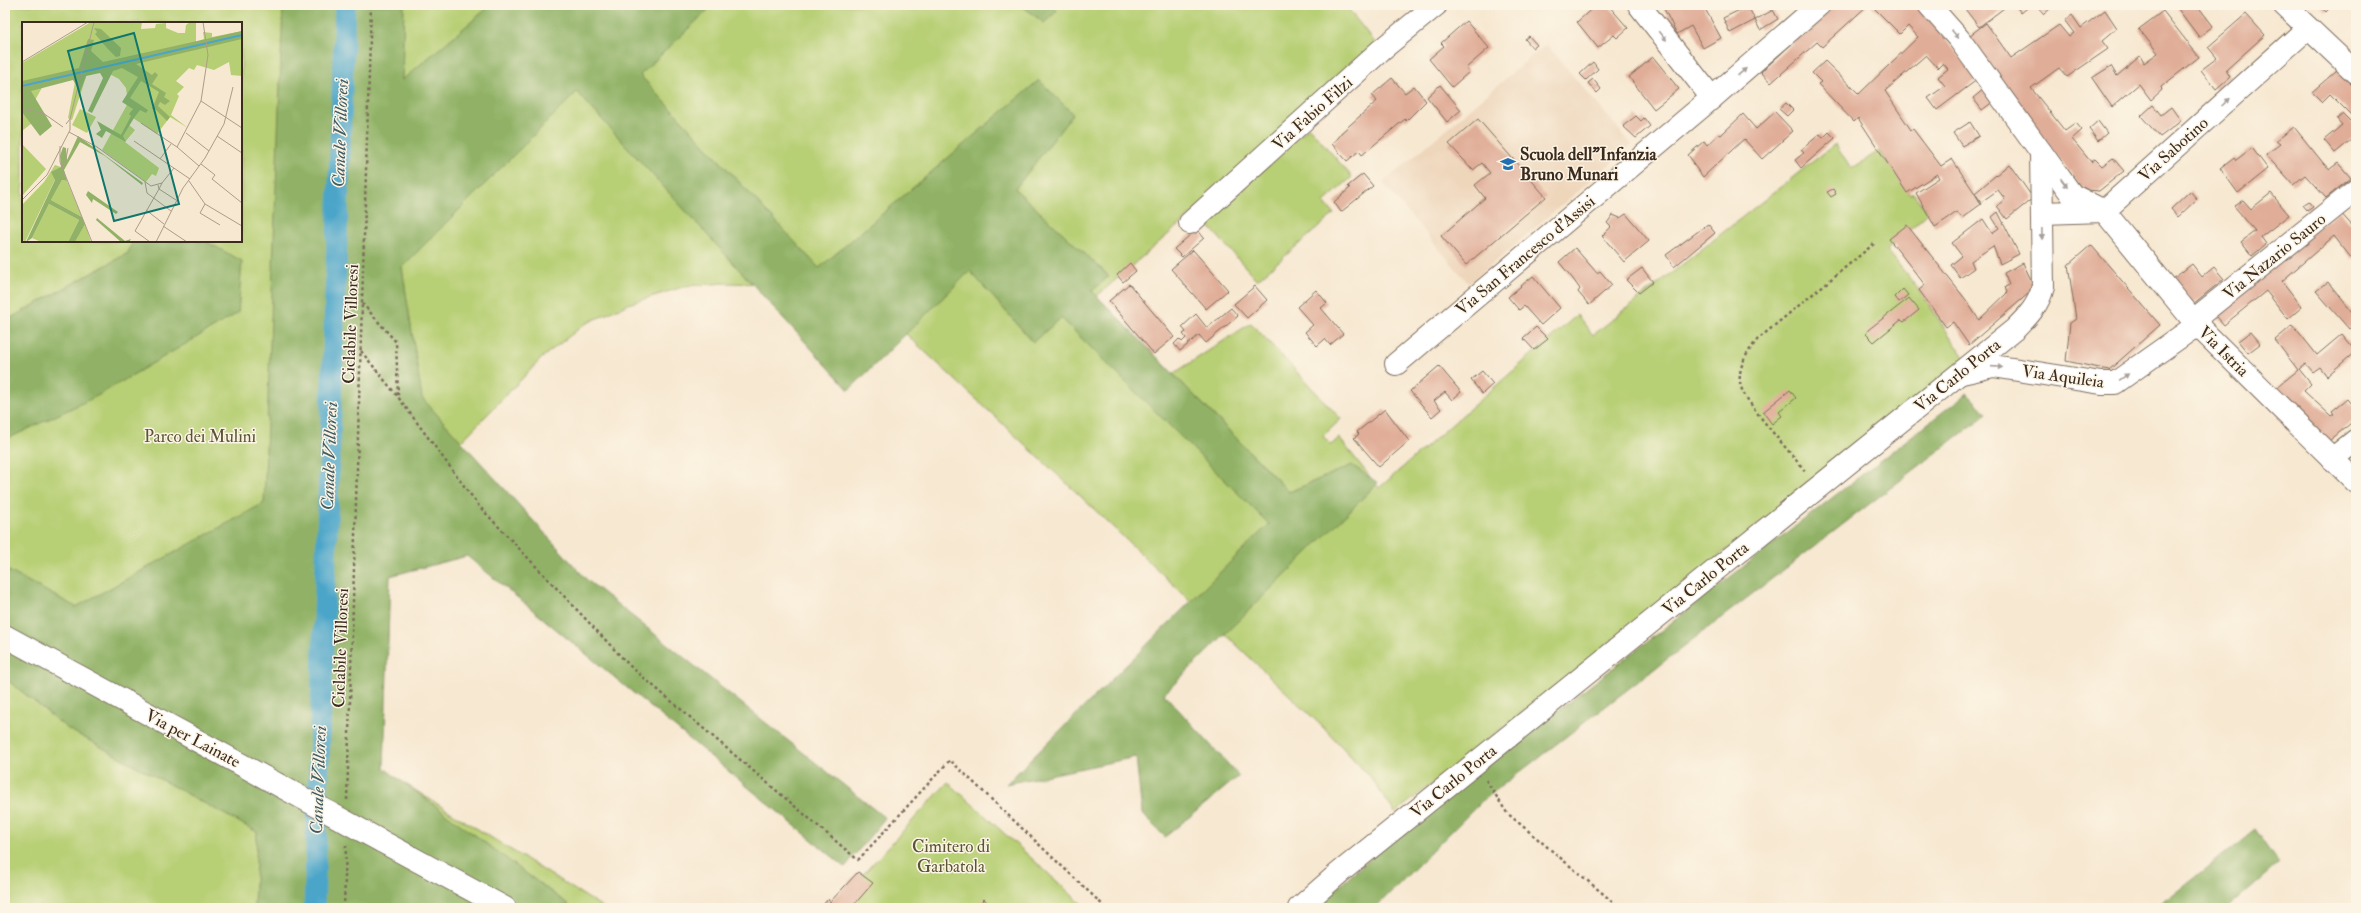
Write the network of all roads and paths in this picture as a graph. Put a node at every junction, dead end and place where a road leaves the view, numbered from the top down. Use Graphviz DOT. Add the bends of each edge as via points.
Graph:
graph roads {
  1 [pos="371,5"];
  2 [pos="1436,5"];
  3 [pos="1639,5"];
  4 [pos="1819,5"];
  5 [pos="1929,5"];
  6 [pos="2284,5"];
  7 [pos="2308,28"];
  8 [pos="2356,73"];
  9 [pos="1712,98"];
  10 [pos="2041,152"];
  11 [pos="2356,190"];
  12 [pos="2104,211"];
  13 [pos="2042,213"];
  14 [pos="1190,223"];
  15 [pos="1875,243"];
  16 [pos="362,303"];
  17 [pos="2197,325"];
  18 [pos="361,351"];
  19 [pos="1396,364"];
  20 [pos="1959,373"];
  21 [pos="398,397"];
  22 [pos="2356,440"];
  23 [pos="2332,459"];
  24 [pos="2356,482"];
  25 [pos="1818,487"];
  26 [pos="5,636"];
  27 [pos="1475,763"];
  28 [pos="347,808"];
  29 [pos="346,839"];
  30 [pos="344,908"];
  31 [pos="505,908"];
  32 [pos="1106,908"];
  33 [pos="1299,908"];
  34 [pos="1620,908"];
  1 -- 16 [label="path, Ciclabile Villoresi"];
  2 -- 14 [label="street, Via Fabio Filzi" via="1381,50"];
  3 -- 9 [label="street, one-way"];
  9 -- 4 [label="street, Via San Francesco d'Assisi, one-way"];
  5 -- 10 [label="street, one-way" via="1960,39"];
  6 -- 7 [label="street"];
  7 -- 8 [label="street"];
  12 -- 7 [label="street, Via Sabotino, one-way"];
  9 -- 19 [label="street, Via San Francesco d'Assisi"];
  10 -- 12 [label="street, one-way" via="2072,195"];
  10 -- 13 [label="street, Via Carlo Porta"];
  11 -- 17 [label="street, Via Nazario Sauro" via="2201,314"];
  12 -- 13 [label="street"];
  12 -- 17 [label="street, Via Istria"];
  13 -- 20 [label="street, Via Carlo Porta, one-way" via="2043,287 2040,301 2016,329"];
  15 -- 25 [label="path" via="1758,339 1746,353 1741,369 1741,387 1752,405"];
  16 -- 18 [label="path, Ciclabile Villoresi"];
  16 -- 21 [label="path" via="396,342"];
  20 -- 17 [label="street, Via Aquileia, one-way" via="1994,366 2115,383"];
  17 -- 23 [label="street, Via Istria"];
  18 -- 21 [label="path"];
  18 -- 28 [label="path, Ciclabile Villoresi"];
  20 -- 25 [label="street, Via Carlo Porta"];
  21 -- 32 [label="path" via="480,506 630,666 858,860 950,760"];
  22 -- 23 [label="street"];
  23 -- 24 [label="street, Via Istria"];
  25 -- 27 [label="street, Via Carlo Porta"];
  26 -- 31 [label="street, Via per Lainate, bridge"];
  27 -- 33 [label="street, Via Carlo Porta" via="1338,873"];
  27 -- 34 [label="path" via="1507,813"];
  29 -- 30 [label="path"];
}
